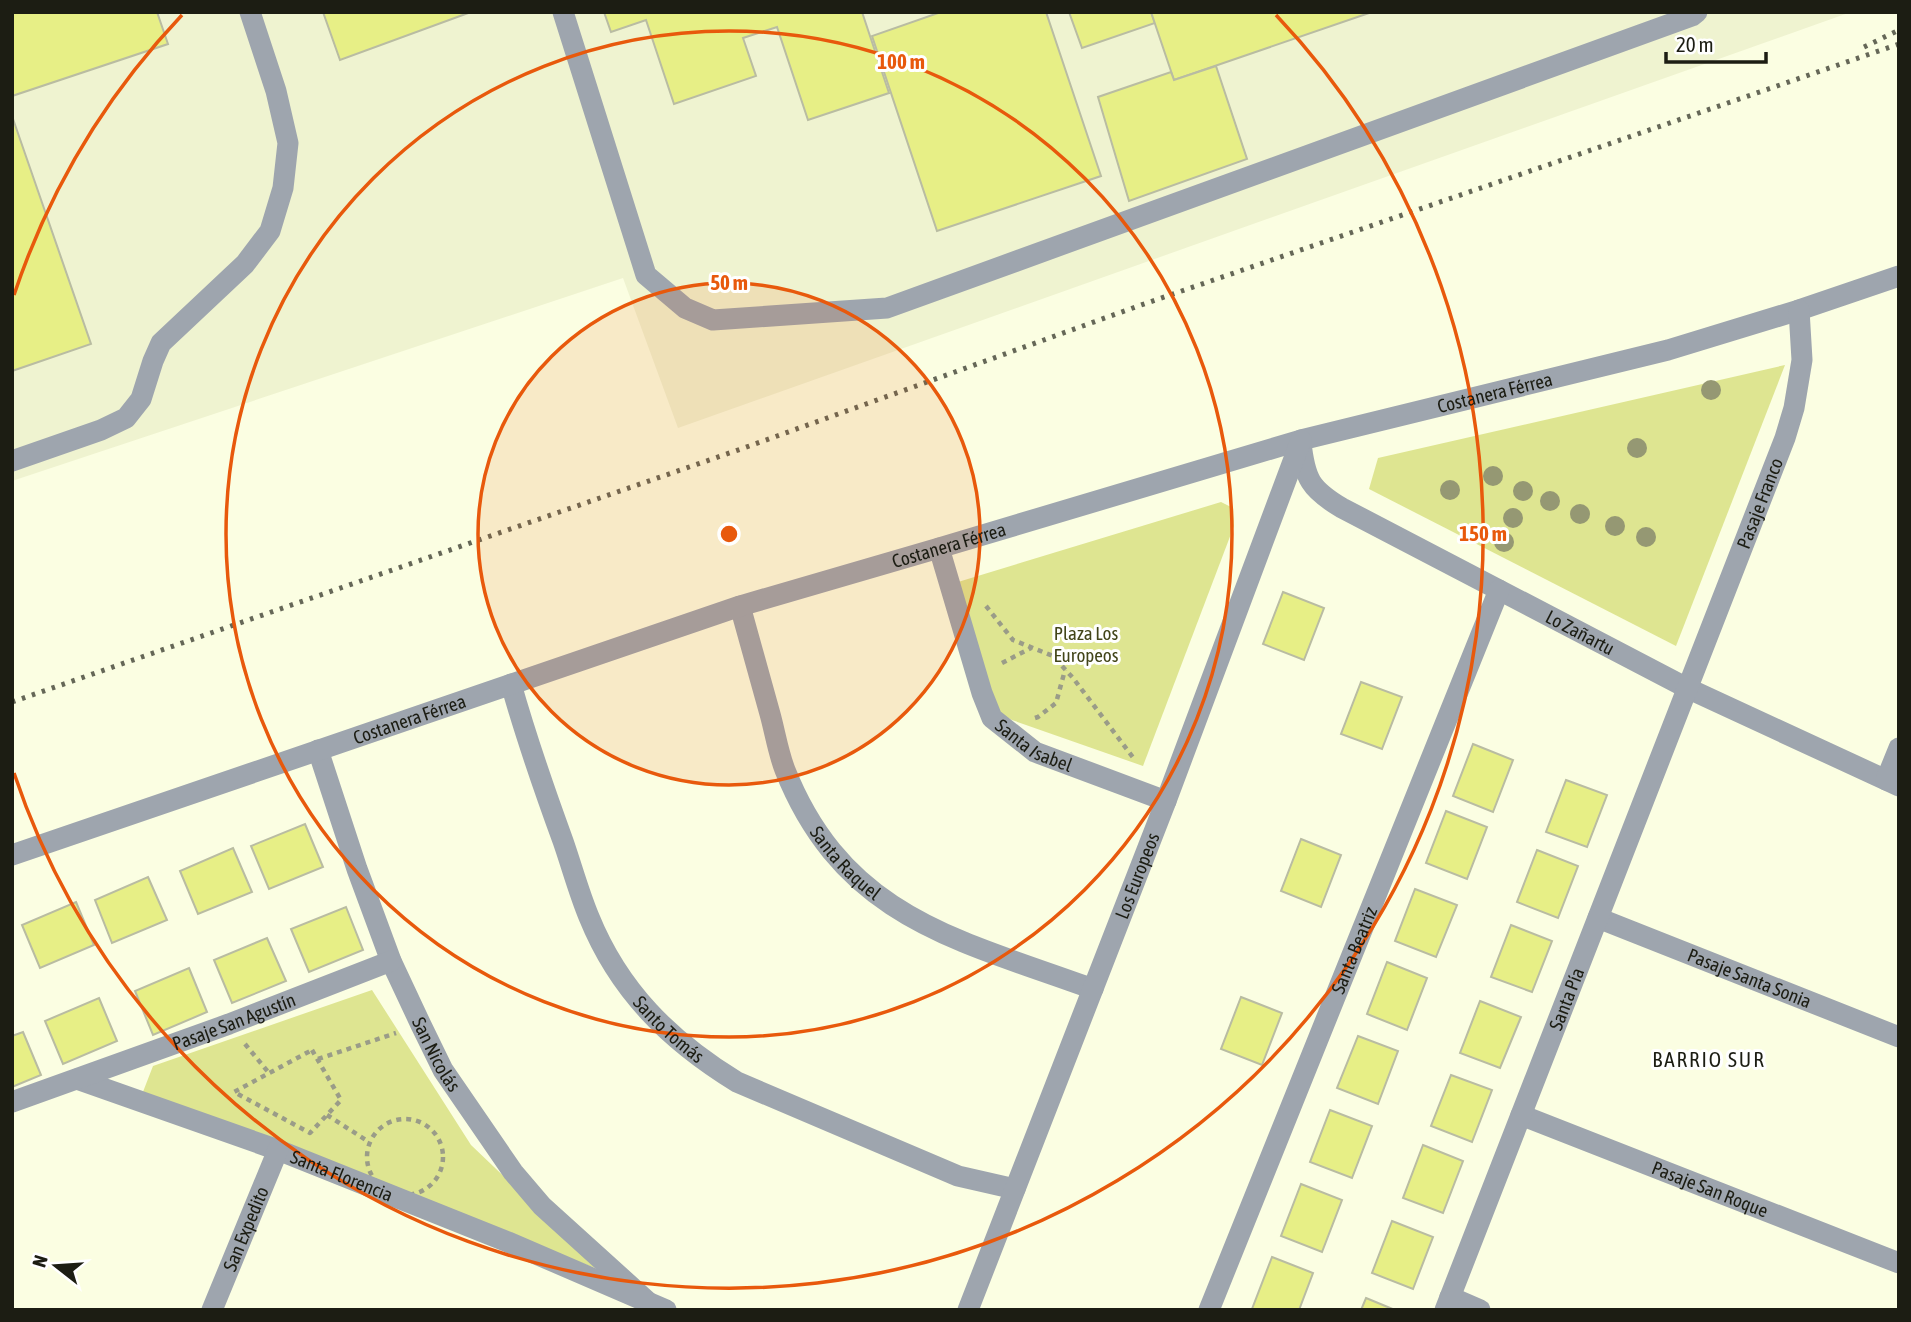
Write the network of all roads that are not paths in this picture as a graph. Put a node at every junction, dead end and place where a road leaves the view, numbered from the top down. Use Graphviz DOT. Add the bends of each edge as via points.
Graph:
graph roads {
  1 [pos="250,12"];
  2 [pos="563,12"];
  3 [pos="1697,12"];
  4 [pos="1899,276"];
  5 [pos="1799,310"];
  6 [pos="1301,440"];
  7 [pos="12,461"];
  8 [pos="939,548"];
  9 [pos="1499,590"];
  10 [pos="740,606"];
  11 [pos="511,684"];
  12 [pos="1687,688"];
  13 [pos="1899,748"];
  14 [pos="318,750"];
  15 [pos="1892,783"];
  16 [pos="1167,802"];
  17 [pos="12,855"];
  18 [pos="1598,918"];
  19 [pos="391,961"];
  20 [pos="1093,989"];
  21 [pos="1899,1037"];
  22 [pos="77,1079"];
  23 [pos="12,1102"];
  24 [pos="1521,1115"];
  25 [pos="278,1150"];
  26 [pos="1015,1189"];
  27 [pos="1899,1263"];
  28 [pos="1447,1303"];
  29 [pos="657,1305"];
  30 [pos="212,1310"];
  31 [pos="968,1310"];
  32 [pos="1209,1310"];
  33 [pos="1480,1310"];
  1 -- 7 [label="street" via="288,143 283,188 270,231 245,264 161,343 141,398 125,418"];
  2 -- 3 [label="street" via="646,275 685,308 713,320 887,308"];
  4 -- 5 [label="street, Costanera Férrea"];
  5 -- 6 [label="street, Costanera Férrea" via="1668,350"];
  5 -- 12 [label="street, Pasaje Franco" via="1802,360 1794,408"];
  6 -- 8 [label="street, Costanera Férrea"];
  6 -- 9 [label="street, Lo Zañartu" via="1304,465 1319,494"];
  6 -- 16 [label="street, Los Europeos"];
  8 -- 10 [label="street, Costanera Férrea"];
  8 -- 16 [label="street, Santa Isabel" via="992,718 1035,752"];
  9 -- 12 [label="street, Lo Zañartu"];
  9 -- 32 [label="street, Santa Beatriz"];
  10 -- 11 [label="street, Costanera Férrea"];
  10 -- 20 [label="street, Santa Raquel" via="784,766 808,819 843,865 867,888 922,924"];
  11 -- 14 [label="street, Costanera Férrea"];
  11 -- 26 [label="street, Santo Tomás" via="589,918 626,985 650,1014 678,1041 737,1082 958,1176"];
  12 -- 15 [label="street, Lo Zañartu"];
  12 -- 18 [label="street, Santa Pía"];
  13 -- 15 [label="street"];
  14 -- 17 [label="street, Costanera Férrea"];
  14 -- 19 [label="street, San Nicolás"];
  16 -- 20 [label="street, Los Europeos"];
  18 -- 21 [label="street, Pasaje Santa Sonia"];
  18 -- 24 [label="street, Santa Pía"];
  19 -- 22 [label="street, Pasaje San Agustín"];
  19 -- 29 [label="street, San Nicolás" via="443,1070 513,1172 542,1206"];
  20 -- 26 [label="street, Los Europeos"];
  22 -- 23 [label="street"];
  22 -- 25 [label="street, Santa Florencia"];
  24 -- 27 [label="street, Pasaje San Roque"];
  24 -- 28 [label="street, Santa Pía"];
  25 -- 29 [label="street, Santa Florencia"];
  25 -- 30 [label="street, San Expedito"];
  26 -- 31 [label="street, Los Europeos"];
  28 -- 33 [label="street"];
}
